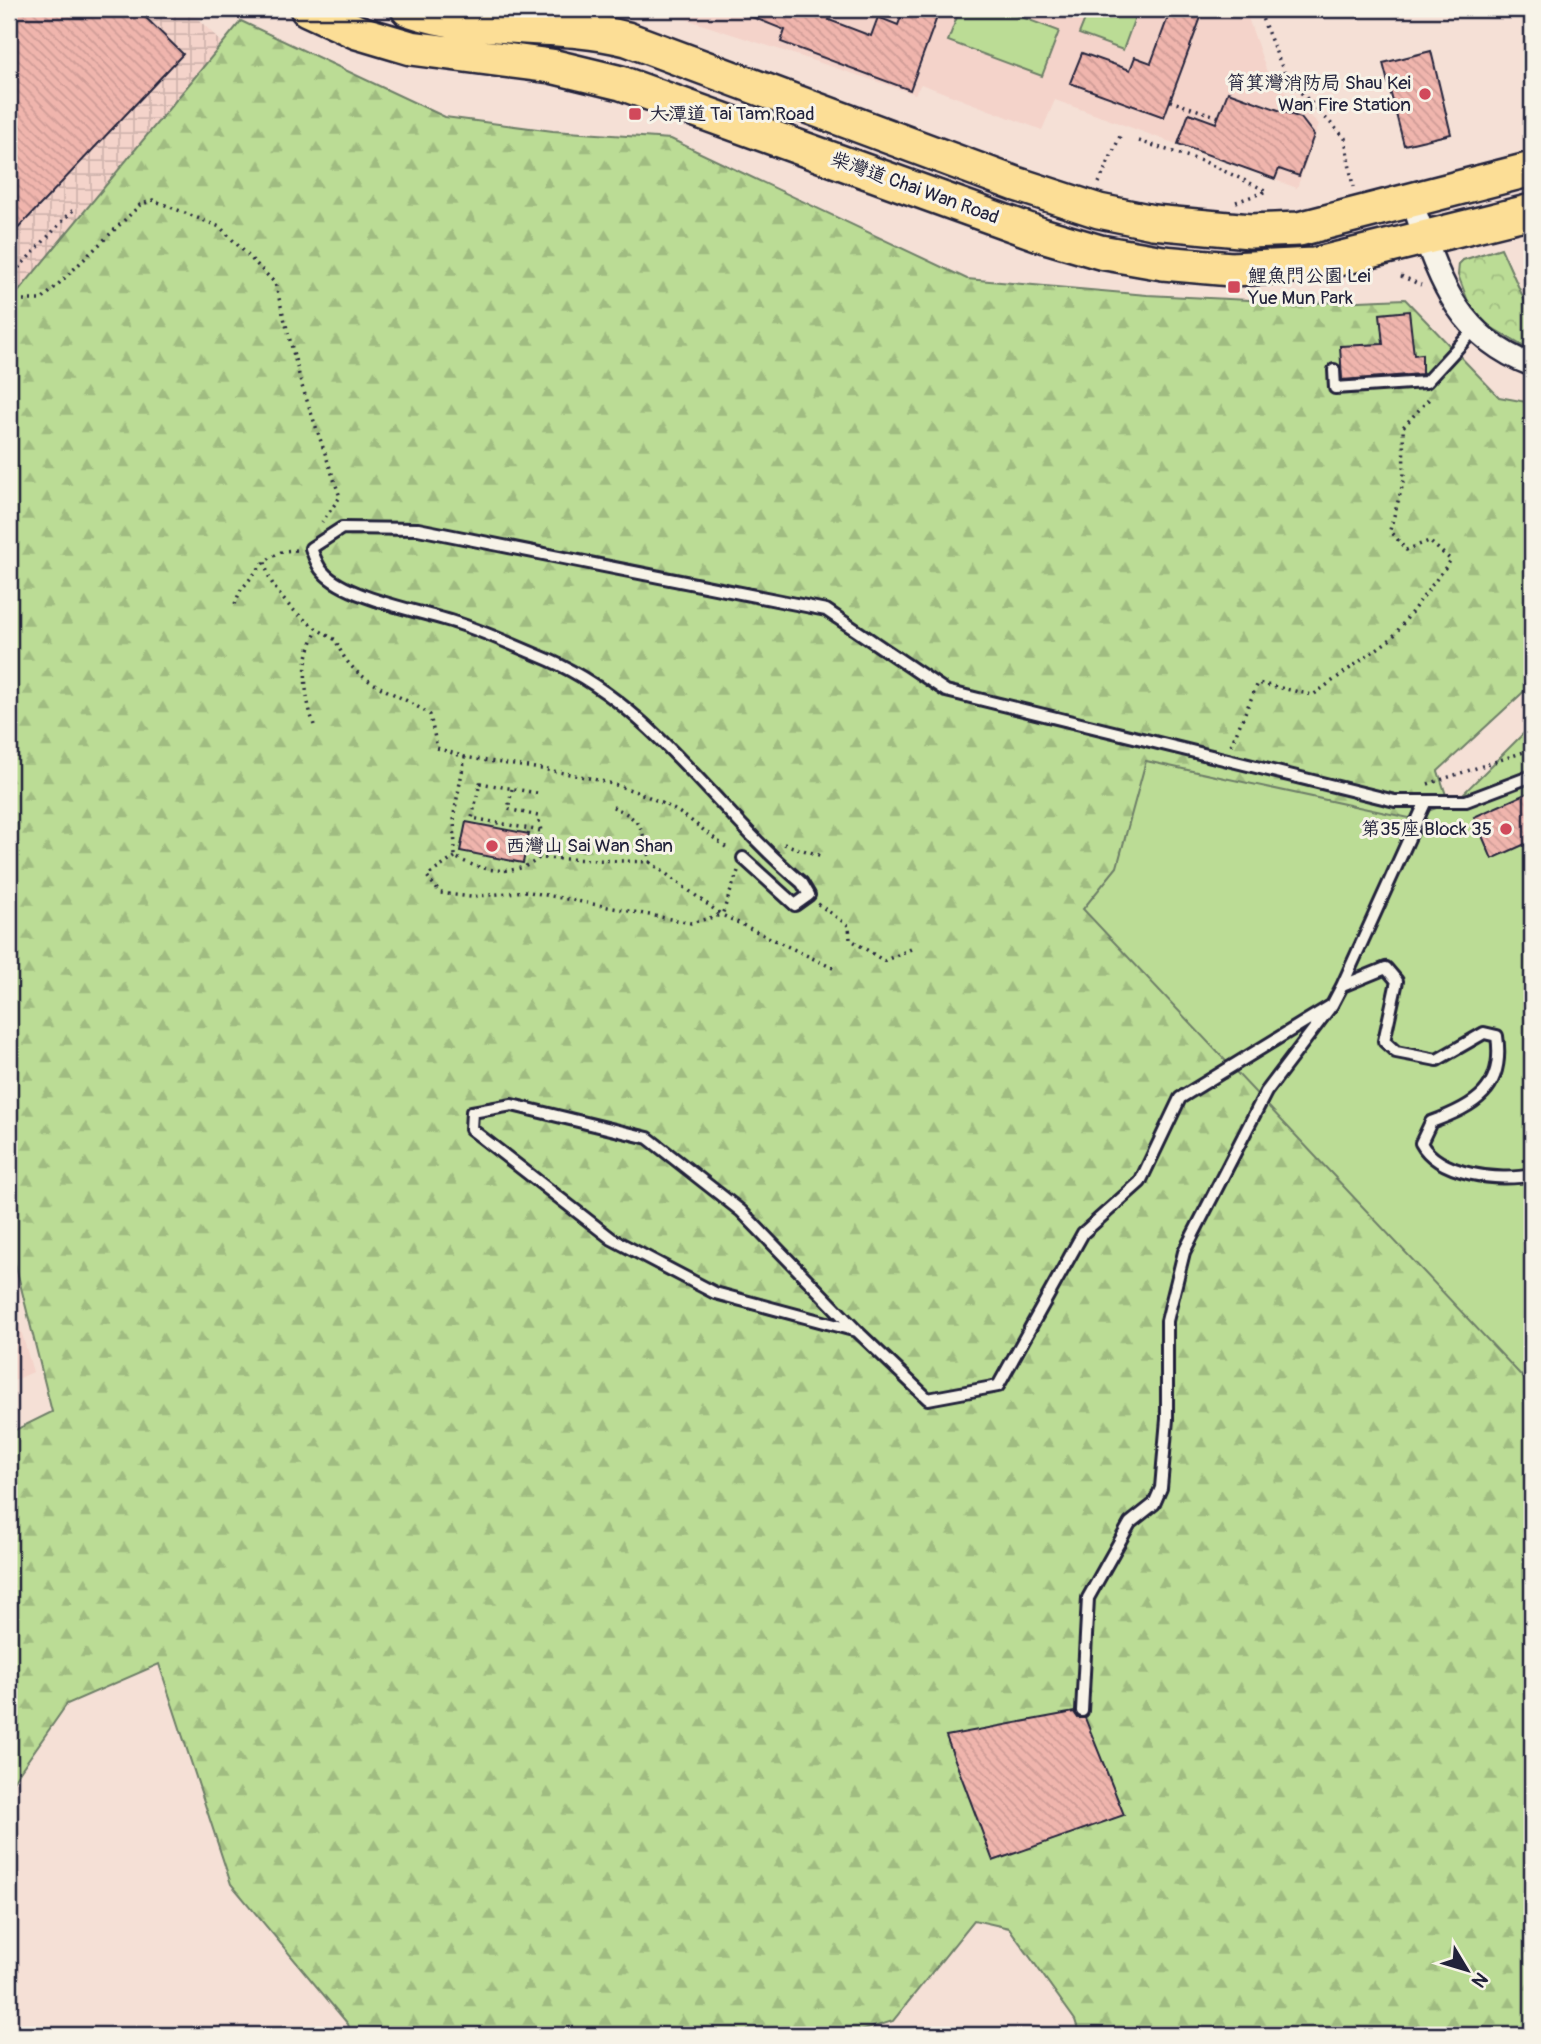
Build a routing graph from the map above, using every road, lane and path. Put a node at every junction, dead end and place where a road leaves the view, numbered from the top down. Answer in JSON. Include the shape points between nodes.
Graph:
{"nodes":[{"id":1,"x":307,"y":9,"type":"edge"},
{"id":2,"x":408,"y":9,"type":"edge"},
{"id":3,"x":1271,"y":9,"type":"edge"},
{"id":4,"x":1170,"y":101,"type":"dead end"},
{"id":5,"x":1219,"y":117,"type":"dead end"},
{"id":6,"x":1121,"y":134,"type":"dead end"},
{"id":7,"x":1139,"y":141,"type":"dead end"},
{"id":8,"x":1532,"y":169,"type":"edge"},
{"id":9,"x":1097,"y":188,"type":"dead end"},
{"id":10,"x":1267,"y":191,"type":"dead end"},
{"id":11,"x":1354,"y":196,"type":"dead end"},
{"id":12,"x":1412,"y":202,"type":"junction"},
{"id":13,"x":75,"y":208,"type":"dead end"},
{"id":14,"x":1532,"y":211,"type":"edge"},
{"id":15,"x":1425,"y":239,"type":"junction"},
{"id":16,"x":9,"y":278,"type":"edge"},
{"id":17,"x":9,"y":300,"type":"edge"},
{"id":18,"x":1474,"y":330,"type":"junction"},
{"id":19,"x":1532,"y":365,"type":"edge"},
{"id":20,"x":1334,"y":370,"type":"dead end"},
{"id":21,"x":1437,"y":390,"type":"dead end"},
{"id":22,"x":315,"y":546,"type":"junction"},
{"id":23,"x":265,"y":561,"type":"junction"},
{"id":24,"x":235,"y":604,"type":"dead end"},
{"id":25,"x":317,"y":631,"type":"junction"},
{"id":26,"x":314,"y":724,"type":"dead end"},
{"id":27,"x":1532,"y":743,"type":"edge"},
{"id":28,"x":465,"y":757,"type":"junction"},
{"id":29,"x":1225,"y":760,"type":"junction"},
{"id":30,"x":1532,"y":776,"type":"edge"},
{"id":31,"x":1422,"y":786,"type":"dead end"},
{"id":32,"x":512,"y":789,"type":"junction"},
{"id":33,"x":537,"y":793,"type":"dead end"},
{"id":34,"x":1426,"y":800,"type":"junction"},
{"id":35,"x":611,"y":806,"type":"dead end"},
{"id":36,"x":541,"y":831,"type":"junction"},
{"id":37,"x":455,"y":857,"type":"junction"},
{"id":38,"x":540,"y":858,"type":"junction"},
{"id":39,"x":743,"y":859,"type":"junction"},
{"id":40,"x":650,"y":862,"type":"junction"},
{"id":41,"x":809,"y":895,"type":"junction"},
{"id":42,"x":722,"y":915,"type":"junction"},
{"id":43,"x":911,"y":949,"type":"dead end"},
{"id":44,"x":835,"y":969,"type":"dead end"},
{"id":45,"x":1342,"y":986,"type":"junction"},
{"id":46,"x":1332,"y":1004,"type":"junction"},
{"id":47,"x":1532,"y":1175,"type":"edge"},
{"id":48,"x":857,"y":1331,"type":"junction"},
{"id":49,"x":1082,"y":1711,"type":"dead end"}],
"edges":[{"from":1,"to":15,"type":"main road","name":"柴灣道 Chai Wan Road","via":[[357,32],[411,48],[551,66],[621,83],[1042,234],[1132,258],[1231,269],[1292,268]]},
{"from":2,"to":12,"type":"main road","name":"柴灣道 Chai Wan Road","via":[[453,19],[590,30],[627,39],[1016,184],[1126,218],[1275,231],[1325,224]]},
{"from":3,"to":11,"type":"path","via":[[1262,18],[1286,78],[1345,138]]},
{"from":4,"to":5,"type":"path"},
{"from":6,"to":9,"type":"path"},
{"from":7,"to":10,"type":"path","via":[[1205,162]]},
{"from":8,"to":12,"type":"main road","name":"柴灣道 Chai Wan Road"},
{"from":12,"to":15,"type":"street"},
{"from":13,"to":16,"type":"path"},
{"from":14,"to":15,"type":"main road","name":"柴灣道 Chai Wan Road"},
{"from":15,"to":18,"type":"street","via":[[1452,303]]},
{"from":17,"to":22,"type":"path","via":[[42,300],[140,205],[153,200],[220,227],[275,284],[302,386],[340,497],[323,517]]},
{"from":18,"to":19,"type":"street","via":[[1511,357]]},
{"from":18,"to":20,"type":"lane","via":[[1426,382],[1335,388]]},
{"from":21,"to":29,"type":"path","via":[[1402,427],[1404,480],[1390,530],[1406,550],[1429,541],[1451,560],[1392,638],[1313,695],[1258,683]]},
{"from":22,"to":23,"type":"path","via":[[284,551]]},
{"from":22,"to":29,"type":"lane","via":[[342,528],[418,529],[826,610],[946,691]]},
{"from":22,"to":41,"type":"lane","via":[[323,573],[359,594],[462,624],[553,662],[609,696],[667,744]]},
{"from":23,"to":24,"type":"path"},
{"from":23,"to":25,"type":"path","via":[[266,574],[286,605]]},
{"from":25,"to":26,"type":"path","via":[[309,645],[306,674],[306,699]]},
{"from":25,"to":28,"type":"path","via":[[336,640],[342,659],[357,675],[430,715],[437,748]]},
{"from":27,"to":31,"type":"path","via":[[1524,752]]},
{"from":28,"to":37,"type":"path","via":[[454,814]]},
{"from":28,"to":39,"type":"path","via":[[592,777],[639,793],[674,809]]},
{"from":29,"to":34,"type":"lane","via":[[1395,801]]},
{"from":30,"to":34,"type":"lane","via":[[1466,801]]},
{"from":32,"to":33,"type":"path"},
{"from":32,"to":36,"type":"path","via":[[508,809],[538,816]]},
{"from":32,"to":36,"type":"path","via":[[480,783],[472,818]]},
{"from":34,"to":45,"type":"lane"},
{"from":35,"to":40,"type":"path","via":[[642,825]]},
{"from":36,"to":38,"type":"path"},
{"from":37,"to":38,"type":"path","via":[[512,872]]},
{"from":37,"to":42,"type":"path","via":[[427,876],[440,892],[471,897],[525,891],[691,923]]},
{"from":38,"to":40,"type":"path"},
{"from":39,"to":41,"type":"lane","via":[[795,905]]},
{"from":39,"to":42,"type":"path"},
{"from":40,"to":42,"type":"path"},
{"from":41,"to":43,"type":"path","via":[[849,926],[850,939],[884,961]]},
{"from":42,"to":44,"type":"path"},
{"from":45,"to":46,"type":"lane"},
{"from":45,"to":47,"type":"lane","via":[[1386,968],[1398,981],[1384,1041],[1396,1052],[1437,1060],[1484,1033],[1497,1036],[1500,1054],[1483,1096],[1467,1109],[1431,1122],[1421,1143],[1426,1153],[1452,1168]]},
{"from":46,"to":48,"type":"lane","via":[[1180,1098],[1140,1182],[1083,1233],[998,1385],[928,1399]]},
{"from":46,"to":49,"type":"lane","via":[[1266,1092],[1184,1251],[1167,1321],[1167,1419],[1161,1488],[1154,1504],[1130,1523],[1088,1598]]},
{"from":48,"to":48,"type":"lane","via":[[715,1293],[612,1239],[471,1129],[472,1112],[512,1105],[648,1138],[741,1211]]}]}
